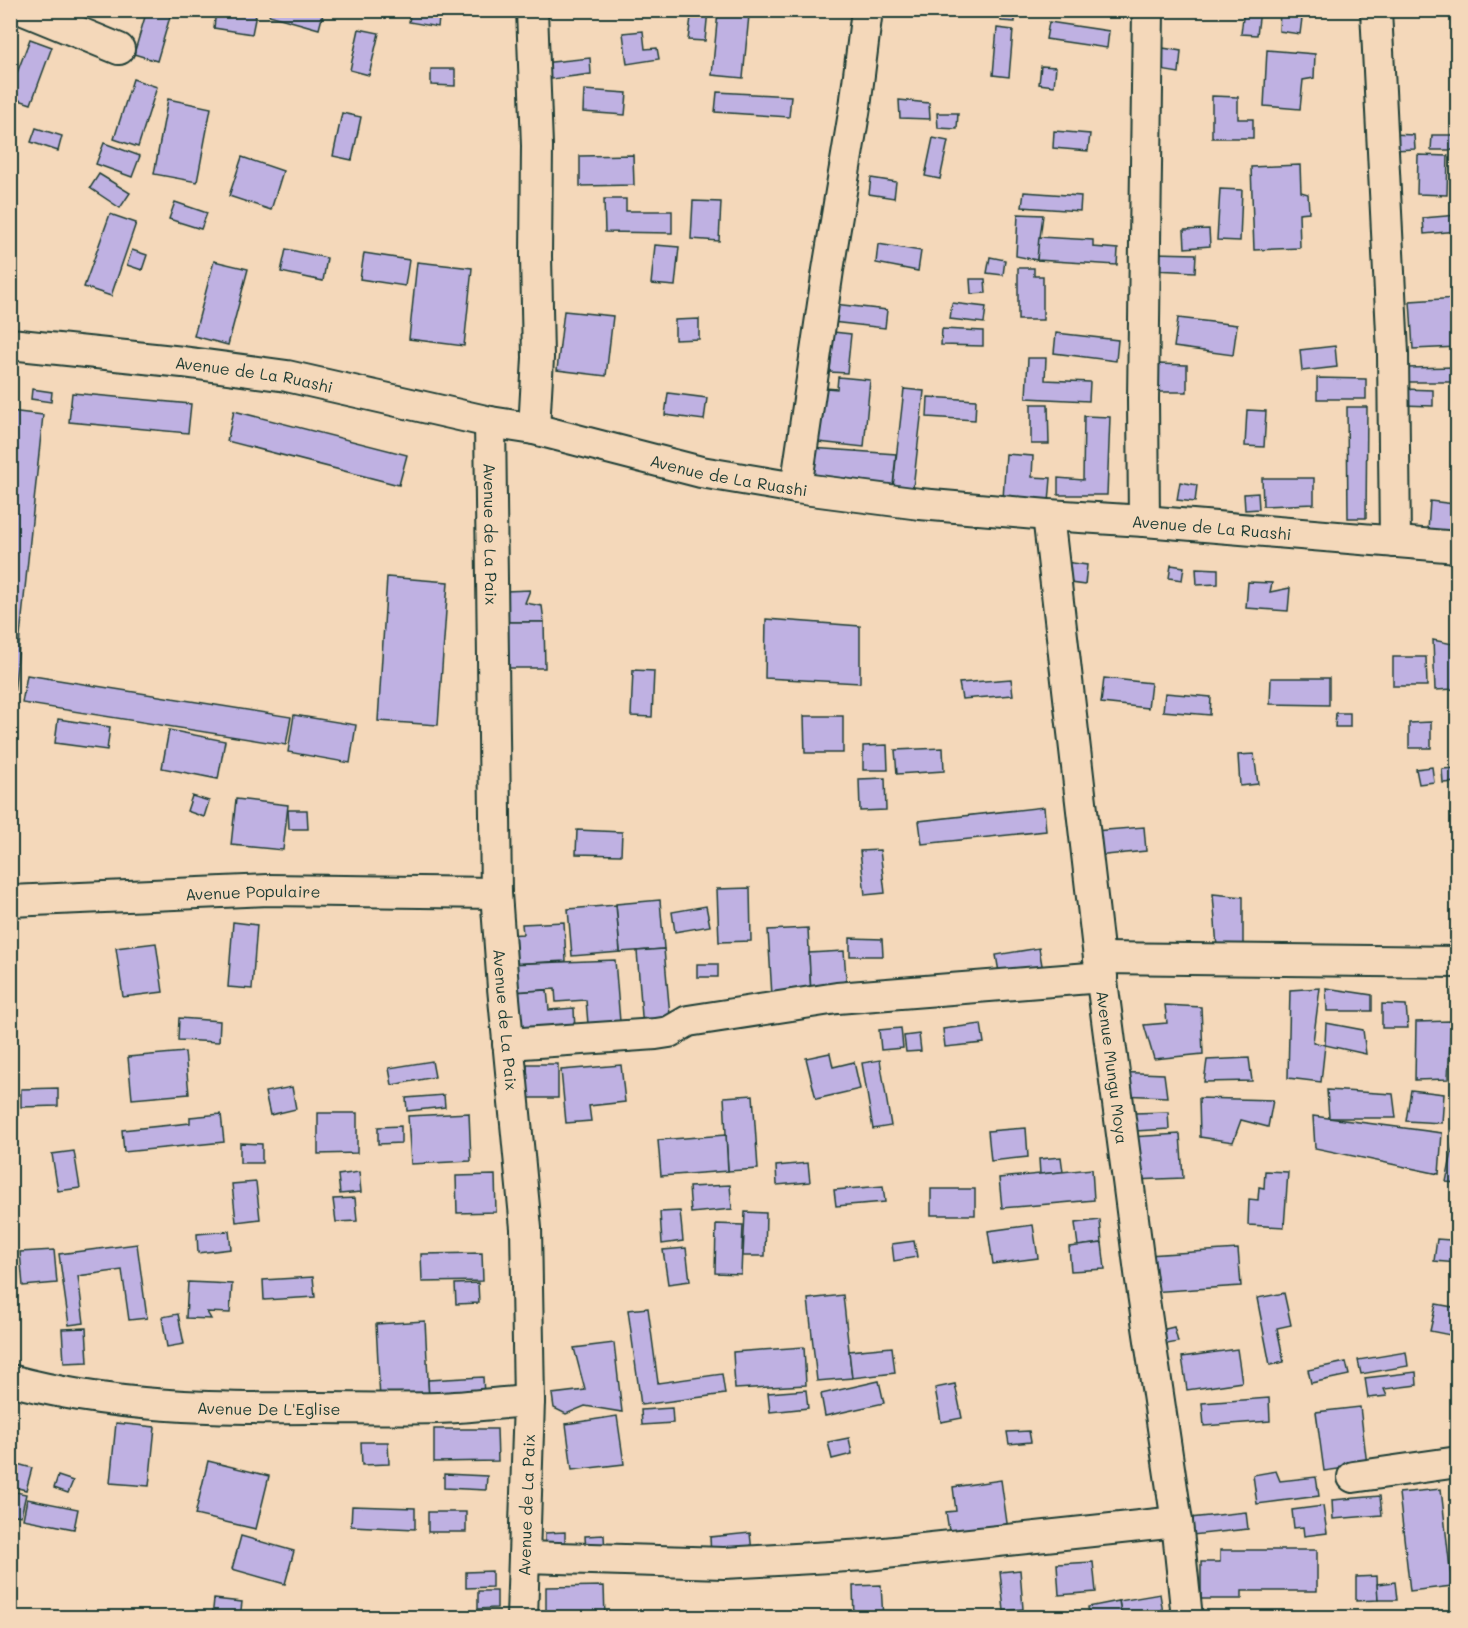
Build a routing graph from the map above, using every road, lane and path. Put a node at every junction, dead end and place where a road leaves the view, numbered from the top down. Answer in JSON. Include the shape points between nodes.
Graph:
{"nodes":[{"id":1,"x":24,"y":10,"type":"edge"},
{"id":2,"x":532,"y":10,"type":"edge"},
{"id":3,"x":867,"y":10,"type":"edge"},
{"id":4,"x":1148,"y":10,"type":"edge"},
{"id":5,"x":1376,"y":10,"type":"edge"},
{"id":6,"x":120,"y":49,"type":"dead end"},
{"id":7,"x":10,"y":344,"type":"edge"},
{"id":8,"x":490,"y":422,"type":"junction"},
{"id":9,"x":534,"y":429,"type":"junction"},
{"id":10,"x":796,"y":488,"type":"junction"},
{"id":11,"x":1048,"y":516,"type":"junction"},
{"id":12,"x":1144,"y":521,"type":"junction"},
{"id":13,"x":1395,"y":542,"type":"junction"},
{"id":14,"x":1458,"y":548,"type":"edge"},
{"id":15,"x":496,"y":893,"type":"junction"},
{"id":16,"x":10,"y":901,"type":"edge"},
{"id":17,"x":1458,"y":962,"type":"edge"},
{"id":18,"x":1100,"y":967,"type":"junction"},
{"id":19,"x":508,"y":1044,"type":"junction"},
{"id":20,"x":10,"y":1380,"type":"edge"},
{"id":21,"x":529,"y":1401,"type":"junction"},
{"id":22,"x":1458,"y":1462,"type":"edge"},
{"id":23,"x":1353,"y":1477,"type":"dead end"},
{"id":24,"x":1177,"y":1522,"type":"junction"},
{"id":25,"x":525,"y":1557,"type":"junction"},
{"id":26,"x":522,"y":1617,"type":"edge"},
{"id":27,"x":1187,"y":1617,"type":"edge"}],
"edges":[{"from":1,"to":6,"type":"street"},
{"from":2,"to":9,"type":"street","via":[[537,146],[538,358]]},
{"from":3,"to":10,"type":"street"},
{"from":4,"to":12,"type":"street"},
{"from":5,"to":13,"type":"street","via":[[1393,354]]},
{"from":7,"to":8,"type":"street","name":"Avenue de La Ruashi","via":[[287,376]]},
{"from":8,"to":9,"type":"street","name":"Avenue de La Ruashi"},
{"from":8,"to":15,"type":"street","name":"Avenue de La Paix"},
{"from":9,"to":10,"type":"street","name":"Avenue de La Ruashi","via":[[701,472]]},
{"from":10,"to":11,"type":"street","name":"Avenue de La Ruashi"},
{"from":11,"to":12,"type":"street","name":"Avenue de La Ruashi"},
{"from":11,"to":18,"type":"street","name":"Avenue Mungu Moya"},
{"from":12,"to":13,"type":"street","name":"Avenue de La Ruashi"},
{"from":13,"to":14,"type":"street","name":"Avenue de La Ruashi"},
{"from":15,"to":16,"type":"street","name":"Avenue Populaire","via":[[268,890]]},
{"from":15,"to":19,"type":"street","name":"Avenue de La Paix"},
{"from":17,"to":18,"type":"street"},
{"from":18,"to":19,"type":"street","via":[[837,998],[688,1021],[669,1032],[656,1034]]},
{"from":18,"to":24,"type":"street","name":"Avenue Mungu Moya"},
{"from":19,"to":21,"type":"street","name":"Avenue de La Paix","via":[[526,1228]]},
{"from":20,"to":21,"type":"street","name":"Avenue De L'Eglise","via":[[98,1398],[188,1406],[438,1408]]},
{"from":21,"to":25,"type":"street","name":"Avenue de La Paix"},
{"from":22,"to":23,"type":"street"},
{"from":24,"to":25,"type":"street","via":[[866,1555],[724,1563]]},
{"from":24,"to":27,"type":"street","name":"Avenue Mungu Moya"},
{"from":25,"to":26,"type":"street","name":"Avenue de La Paix"}]}
